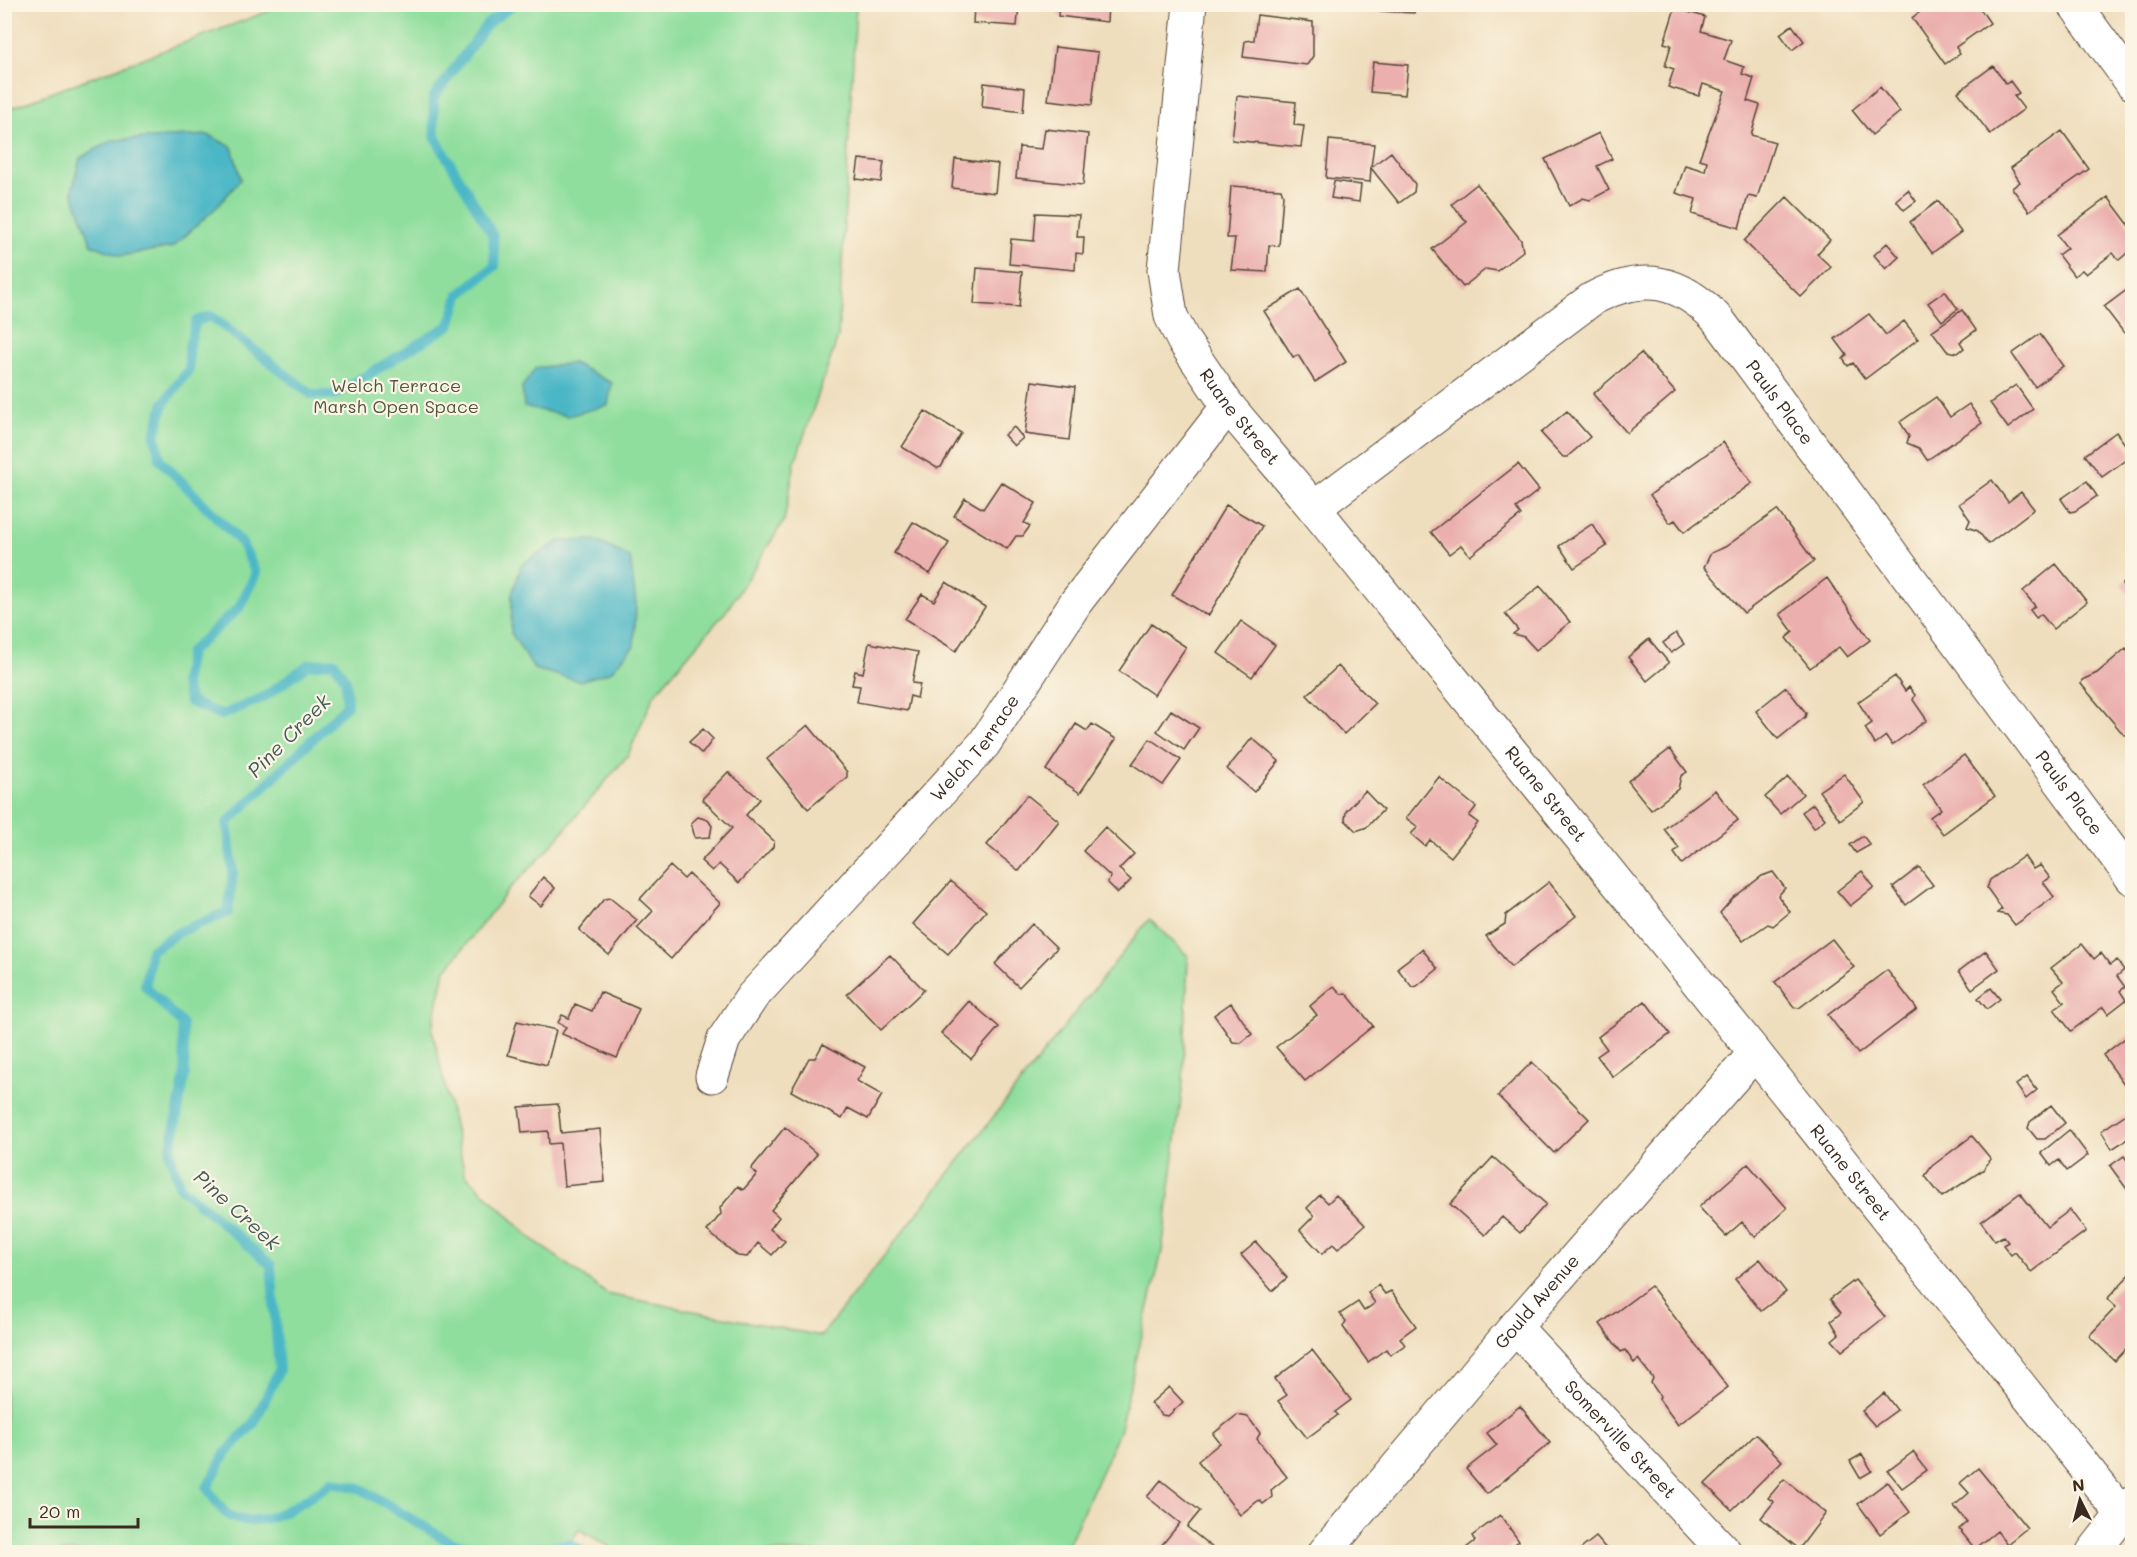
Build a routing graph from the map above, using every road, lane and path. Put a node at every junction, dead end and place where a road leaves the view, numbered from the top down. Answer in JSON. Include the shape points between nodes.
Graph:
{"nodes":[{"id":1,"x":1190,"y":4,"type":"edge"},
{"id":2,"x":2074,"y":4,"type":"edge"},
{"id":3,"x":2133,"y":83,"type":"edge"},
{"id":4,"x":1228,"y":406,"type":"junction"},
{"id":5,"x":1314,"y":508,"type":"junction"},
{"id":6,"x":2133,"y":878,"type":"edge"},
{"id":7,"x":1755,"y":1053,"type":"junction"},
{"id":8,"x":712,"y":1076,"type":"dead end"},
{"id":9,"x":1515,"y":1327,"type":"junction"},
{"id":10,"x":2128,"y":1509,"type":"edge"},
{"id":11,"x":1326,"y":1552,"type":"edge"},
{"id":12,"x":1725,"y":1552,"type":"edge"},
{"id":13,"x":2093,"y":1552,"type":"edge"}],
"edges":[{"from":1,"to":4,"type":"street","name":"Ruane Street","via":[[1164,270],[1166,295],[1183,340]]},
{"from":2,"to":3,"type":"street"},
{"from":4,"to":5,"type":"street","name":"Ruane Street"},
{"from":4,"to":8,"type":"street","name":"Welch Terrace","via":[[1076,602],[984,744],[752,997],[724,1039]]},
{"from":5,"to":6,"type":"street","name":"Pauls Place","via":[[1592,299],[1625,285],[1676,286],[1719,321]]},
{"from":5,"to":7,"type":"street","name":"Ruane Street"},
{"from":7,"to":9,"type":"street","name":"Gould Avenue"},
{"from":7,"to":10,"type":"street","name":"Ruane Street"},
{"from":9,"to":11,"type":"street","name":"Gould Avenue"},
{"from":9,"to":12,"type":"street","name":"Somerville Street"},
{"from":10,"to":13,"type":"street"}]}
